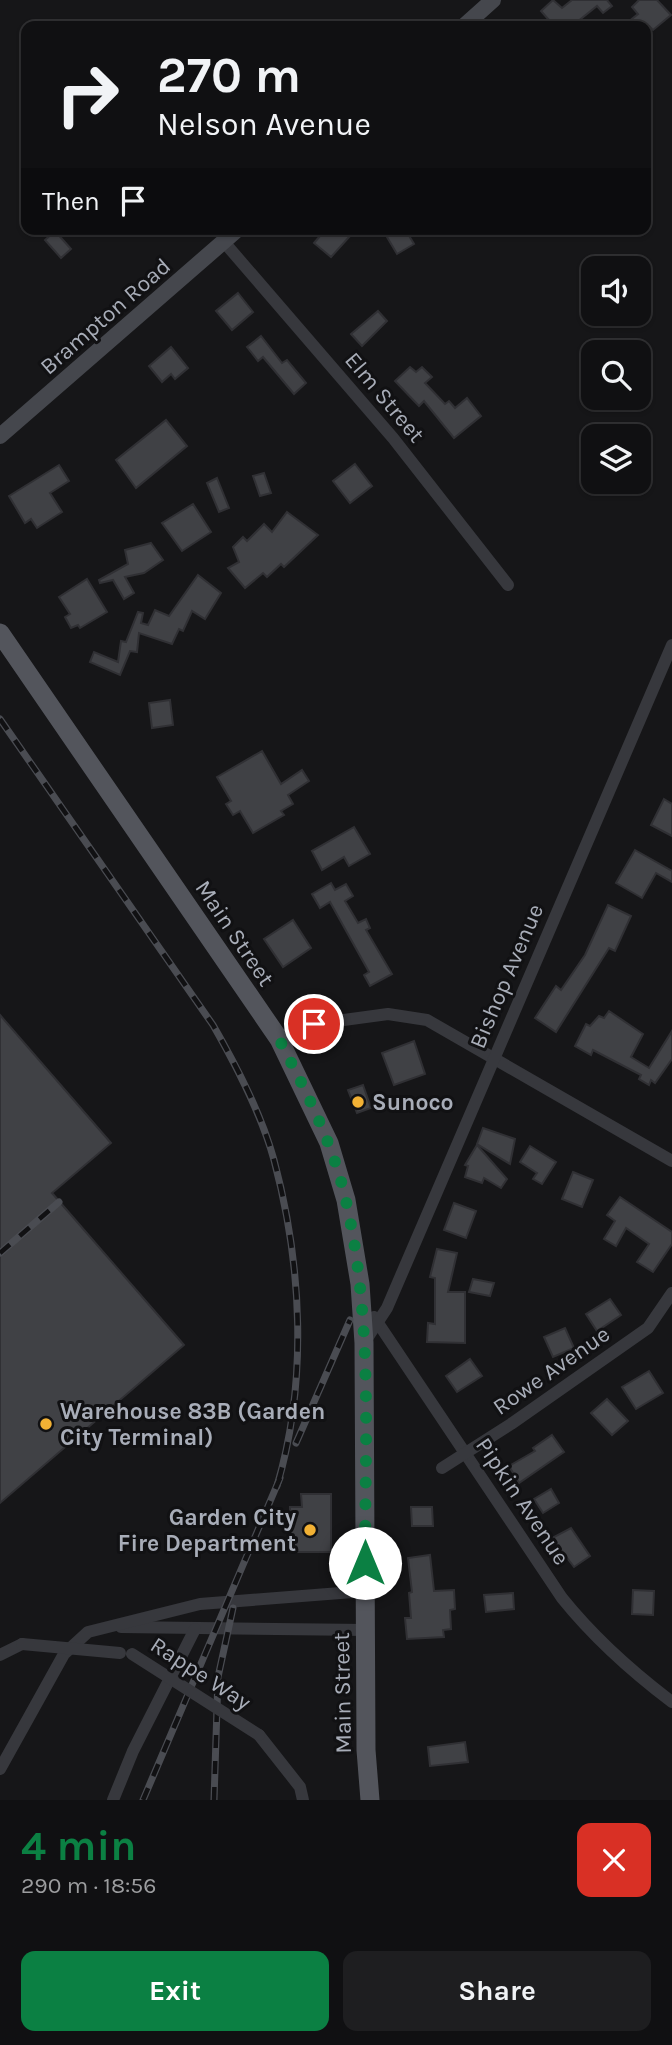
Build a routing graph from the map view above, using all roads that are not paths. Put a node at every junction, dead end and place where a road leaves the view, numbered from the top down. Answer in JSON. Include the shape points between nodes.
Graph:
{"nodes":[{"id":1,"x":494,"y":0,"type":"edge"},
{"id":2,"x":470,"y":21,"type":"edge"},
{"id":3,"x":232,"y":235,"type":"edge"},
{"id":4,"x":224,"y":242,"type":"junction"},
{"id":5,"x":0,"y":436,"type":"edge"},
{"id":6,"x":508,"y":584,"type":"dead end"},
{"id":7,"x":0,"y":633,"type":"edge"},
{"id":8,"x":672,"y":645,"type":"edge"},
{"id":9,"x":279,"y":1039,"type":"junction"},
{"id":10,"x":494,"y":1058,"type":"junction"},
{"id":11,"x":672,"y":1161,"type":"edge"},
{"id":12,"x":361,"y":1292,"type":"junction"},
{"id":13,"x":672,"y":1293,"type":"edge"},
{"id":14,"x":377,"y":1322,"type":"junction"},
{"id":15,"x":364,"y":1343,"type":"junction"},
{"id":16,"x":467,"y":1454,"type":"junction"},
{"id":17,"x":442,"y":1468,"type":"dead end"},
{"id":18,"x":366,"y":1591,"type":"junction"},
{"id":19,"x":103,"y":1627,"type":"junction"},
{"id":20,"x":195,"y":1629,"type":"junction"},
{"id":21,"x":366,"y":1630,"type":"junction"},
{"id":22,"x":0,"y":1655,"type":"edge"},
{"id":23,"x":672,"y":1702,"type":"edge"},
{"id":24,"x":0,"y":1769,"type":"edge"},
{"id":25,"x":113,"y":1800,"type":"edge"},
{"id":26,"x":303,"y":1800,"type":"edge"},
{"id":27,"x":370,"y":1800,"type":"edge"}],
"edges":[{"from":1,"to":2,"type":"main road"},
{"from":3,"to":4,"type":"main road","name":"Brampton Road"},
{"from":4,"to":5,"type":"main road","name":"Brampton Road"},
{"from":4,"to":6,"type":"street","name":"Elm Street","via":[[393,438]]},
{"from":7,"to":9,"type":"main road","name":"Main Street"},
{"from":8,"to":10,"type":"street","name":"Bishop Avenue"},
{"from":9,"to":10,"type":"street","via":[[314,1024],[388,1014],[427,1020]]},
{"from":9,"to":12,"type":"main road","name":"Main Street","via":[[311,1101],[338,1171]]},
{"from":10,"to":11,"type":"street"},
{"from":10,"to":14,"type":"street","name":"Bishop Avenue"},
{"from":12,"to":14,"type":"street","name":"Main Street"},
{"from":12,"to":15,"type":"main road","name":"Main Street"},
{"from":13,"to":16,"type":"street","name":"Rowe Avenue","via":[[648,1328]]},
{"from":14,"to":15,"type":"street"},
{"from":14,"to":16,"type":"street","name":"Pipkin Avenue"},
{"from":15,"to":18,"type":"main road","name":"Main Street"},
{"from":16,"to":17,"type":"street","name":"Rowe Avenue"},
{"from":16,"to":23,"type":"street","name":"Pipkin Avenue","via":[[533,1557],[588,1630]]},
{"from":18,"to":19,"type":"street","via":[[200,1604]]},
{"from":18,"to":21,"type":"main road","name":"Main Street"},
{"from":19,"to":20,"type":"street"},
{"from":19,"to":24,"type":"street","via":[[88,1632],[64,1654]]},
{"from":20,"to":21,"type":"street"},
{"from":20,"to":25,"type":"street"},
{"from":21,"to":27,"type":"main road","name":"Main Street"},
{"from":22,"to":26,"type":"street","name":"Rappe Way","bridge":true,"via":[[22,1644],[126,1653],[259,1735],[300,1787]]}]}
